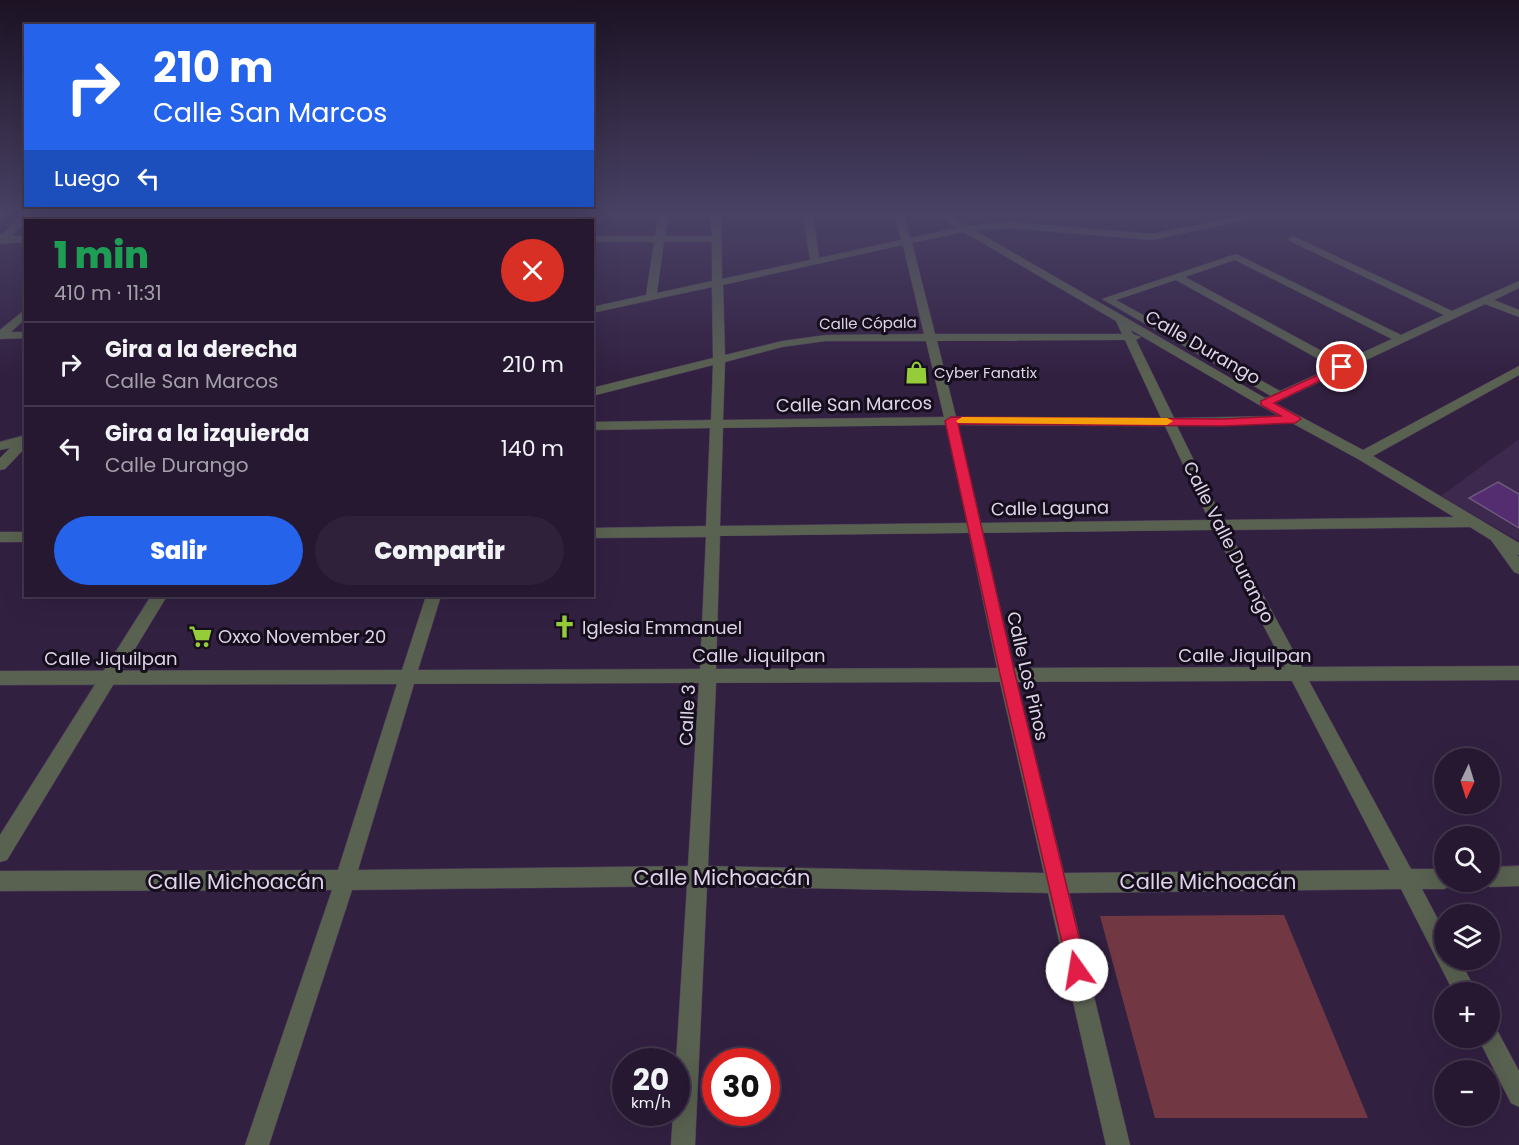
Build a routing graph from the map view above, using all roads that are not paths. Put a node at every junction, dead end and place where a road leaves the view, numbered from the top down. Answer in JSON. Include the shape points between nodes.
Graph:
{"nodes":[{"id":1,"x":655,"y":268,"type":"edge"},
{"id":2,"x":717,"y":268,"type":"edge"},
{"id":3,"x":786,"y":268,"type":"edge"},
{"id":4,"x":913,"y":268,"type":"edge"},
{"id":5,"x":1031,"y":268,"type":"edge"},
{"id":6,"x":1200,"y":268,"type":"edge"},
{"id":7,"x":1259,"y":268,"type":"edge"},
{"id":8,"x":1355,"y":268,"type":"edge"},
{"id":9,"x":1176,"y":276,"type":"junction"},
{"id":10,"x":717,"y":284,"type":"junction"},
{"id":11,"x":1519,"y":284,"type":"edge"},
{"id":12,"x":651,"y":298,"type":"junction"},
{"id":13,"x":1485,"y":300,"type":"junction"},
{"id":14,"x":594,"y":310,"type":"edge"},
{"id":15,"x":24,"y":314,"type":"edge"},
{"id":16,"x":1519,"y":314,"type":"edge"},
{"id":17,"x":1452,"y":315,"type":"junction"},
{"id":18,"x":1121,"y":321,"type":"junction"},
{"id":19,"x":24,"y":335,"type":"edge"},
{"id":20,"x":0,"y":336,"type":"edge"},
{"id":21,"x":931,"y":336,"type":"junction"},
{"id":22,"x":1127,"y":337,"type":"junction"},
{"id":23,"x":1150,"y":337,"type":"junction"},
{"id":24,"x":1400,"y":339,"type":"junction"},
{"id":25,"x":719,"y":360,"type":"junction"},
{"id":26,"x":1342,"y":367,"type":"junction"},
{"id":27,"x":1519,"y":370,"type":"edge"},
{"id":28,"x":594,"y":391,"type":"edge"},
{"id":29,"x":1280,"y":396,"type":"junction"},
{"id":30,"x":1265,"y":403,"type":"junction"},
{"id":31,"x":1295,"y":419,"type":"junction"},
{"id":32,"x":951,"y":421,"type":"junction"},
{"id":33,"x":1168,"y":421,"type":"junction"},
{"id":34,"x":717,"y":424,"type":"junction"},
{"id":35,"x":594,"y":426,"type":"edge"},
{"id":36,"x":24,"y":440,"type":"edge"},
{"id":37,"x":24,"y":441,"type":"edge"},
{"id":38,"x":0,"y":446,"type":"edge"},
{"id":39,"x":1364,"y":456,"type":"junction"},
{"id":40,"x":0,"y":466,"type":"edge"},
{"id":41,"x":1472,"y":522,"type":"junction"},
{"id":42,"x":1218,"y":525,"type":"junction"},
{"id":43,"x":976,"y":529,"type":"junction"},
{"id":44,"x":713,"y":532,"type":"junction"},
{"id":45,"x":594,"y":533,"type":"edge"},
{"id":46,"x":1492,"y":534,"type":"junction"},
{"id":47,"x":0,"y":537,"type":"edge"},
{"id":48,"x":24,"y":537,"type":"edge"},
{"id":49,"x":1519,"y":550,"type":"edge"},
{"id":50,"x":1519,"y":568,"type":"edge"},
{"id":51,"x":158,"y":597,"type":"edge"},
{"id":52,"x":434,"y":597,"type":"edge"},
{"id":53,"x":1519,"y":673,"type":"edge"},
{"id":54,"x":1007,"y":674,"type":"junction"},
{"id":55,"x":407,"y":675,"type":"junction"},
{"id":56,"x":708,"y":675,"type":"junction"},
{"id":57,"x":1297,"y":675,"type":"junction"},
{"id":58,"x":0,"y":678,"type":"edge"},
{"id":59,"x":108,"y":678,"type":"junction"},
{"id":60,"x":0,"y":853,"type":"edge"},
{"id":61,"x":699,"y":876,"type":"junction"},
{"id":62,"x":1519,"y":876,"type":"edge"},
{"id":63,"x":1500,"y":877,"type":"edge"},
{"id":64,"x":1434,"y":879,"type":"edge"},
{"id":65,"x":345,"y":880,"type":"junction"},
{"id":66,"x":1408,"y":880,"type":"junction"},
{"id":67,"x":0,"y":881,"type":"edge"},
{"id":68,"x":1057,"y":883,"type":"junction"},
{"id":69,"x":1434,"y":931,"type":"edge"},
{"id":70,"x":1495,"y":1048,"type":"edge"},
{"id":71,"x":1519,"y":1095,"type":"edge"},
{"id":72,"x":257,"y":1145,"type":"edge"},
{"id":73,"x":683,"y":1145,"type":"edge"},
{"id":74,"x":1118,"y":1145,"type":"edge"}],
"edges":[{"from":1,"to":12,"type":"street"},
{"from":2,"to":10,"type":"street","name":"Calle 3"},
{"from":3,"to":10,"type":"street"},
{"from":4,"to":21,"type":"street","name":"Calle Los Pinos"},
{"from":5,"to":18,"type":"street","name":"Calle Durango"},
{"from":6,"to":9,"type":"street"},
{"from":7,"to":24,"type":"street"},
{"from":8,"to":17,"type":"street"},
{"from":9,"to":26,"type":"street"},
{"from":9,"to":29,"type":"street","via":[[1107,299]]},
{"from":10,"to":12,"type":"street"},
{"from":10,"to":25,"type":"street","name":"Calle 3"},
{"from":11,"to":13,"type":"street"},
{"from":12,"to":14,"type":"street"},
{"from":13,"to":16,"type":"street"},
{"from":13,"to":17,"type":"street"},
{"from":15,"to":20,"type":"street"},
{"from":17,"to":24,"type":"street"},
{"from":18,"to":22,"type":"street","name":"Calle Valle Durango"},
{"from":18,"to":23,"type":"street","name":"Calle Durango"},
{"from":19,"to":20,"type":"street"},
{"from":21,"to":22,"type":"street","name":"Calle Cópala"},
{"from":21,"to":25,"type":"street","name":"Calle Cópala","via":[[809,339]]},
{"from":21,"to":32,"type":"street","name":"Calle Los Pinos"},
{"from":22,"to":23,"type":"street","name":"Calle Cópala"},
{"from":22,"to":33,"type":"street","name":"Calle Valle Durango"},
{"from":23,"to":30,"type":"street","name":"Calle Durango"},
{"from":24,"to":26,"type":"street"},
{"from":25,"to":28,"type":"street","name":"Calle Cópala"},
{"from":25,"to":34,"type":"street","name":"Calle 3"},
{"from":26,"to":29,"type":"street"},
{"from":27,"to":39,"type":"street"},
{"from":29,"to":30,"type":"street"},
{"from":30,"to":31,"type":"street","name":"Calle Durango"},
{"from":31,"to":33,"type":"street","name":"Calle San Marcos"},
{"from":31,"to":39,"type":"street","name":"Calle Durango"},
{"from":32,"to":33,"type":"street","name":"Calle San Marcos"},
{"from":32,"to":34,"type":"street","name":"Calle San Marcos"},
{"from":32,"to":43,"type":"street","name":"Calle Los Pinos"},
{"from":33,"to":42,"type":"street","name":"Calle Valle Durango"},
{"from":34,"to":35,"type":"street","name":"Calle San Marcos"},
{"from":34,"to":44,"type":"street","name":"Calle 3"},
{"from":36,"to":38,"type":"street"},
{"from":37,"to":40,"type":"street"},
{"from":39,"to":41,"type":"street","name":"Calle Durango"},
{"from":41,"to":42,"type":"street","name":"Calle Laguna"},
{"from":41,"to":46,"type":"street","name":"Calle Durango"},
{"from":42,"to":43,"type":"street","name":"Calle Laguna"},
{"from":42,"to":57,"type":"street","name":"Calle Valle Durango"},
{"from":43,"to":44,"type":"street","name":"Calle Laguna"},
{"from":43,"to":54,"type":"street","name":"Calle Los Pinos"},
{"from":44,"to":45,"type":"street","name":"Calle Laguna"},
{"from":44,"to":56,"type":"street","name":"Calle 3"},
{"from":46,"to":49,"type":"street","name":"Calle Durango"},
{"from":46,"to":50,"type":"street"},
{"from":47,"to":48,"type":"street"},
{"from":51,"to":59,"type":"street"},
{"from":52,"to":55,"type":"street"},
{"from":53,"to":57,"type":"street","name":"Calle Jiquilpan"},
{"from":54,"to":56,"type":"street","name":"Calle Jiquilpan"},
{"from":54,"to":57,"type":"street","name":"Calle Jiquilpan"},
{"from":54,"to":68,"type":"street","name":"Calle Los Pinos"},
{"from":55,"to":56,"type":"street","name":"Calle Jiquilpan"},
{"from":55,"to":59,"type":"street","name":"Calle Jiquilpan"},
{"from":55,"to":65,"type":"street"},
{"from":56,"to":61,"type":"street","name":"Calle 3"},
{"from":57,"to":66,"type":"street","name":"Calle Valle Durango"},
{"from":58,"to":59,"type":"street","name":"Calle Jiquilpan"},
{"from":59,"to":60,"type":"street"},
{"from":61,"to":65,"type":"street","name":"Calle Michoacán"},
{"from":61,"to":68,"type":"street","name":"Calle Michoacán"},
{"from":61,"to":73,"type":"street","name":"Calle 3"},
{"from":62,"to":63,"type":"street"},
{"from":64,"to":66,"type":"street","name":"Calle Michoacán"},
{"from":65,"to":67,"type":"street","name":"Calle Michoacán"},
{"from":65,"to":72,"type":"street"},
{"from":66,"to":68,"type":"street","name":"Calle Michoacán"},
{"from":66,"to":69,"type":"street","name":"Calle Valle Durango"},
{"from":68,"to":74,"type":"street","name":"Calle Los Pinos"},
{"from":70,"to":71,"type":"street"}]}
